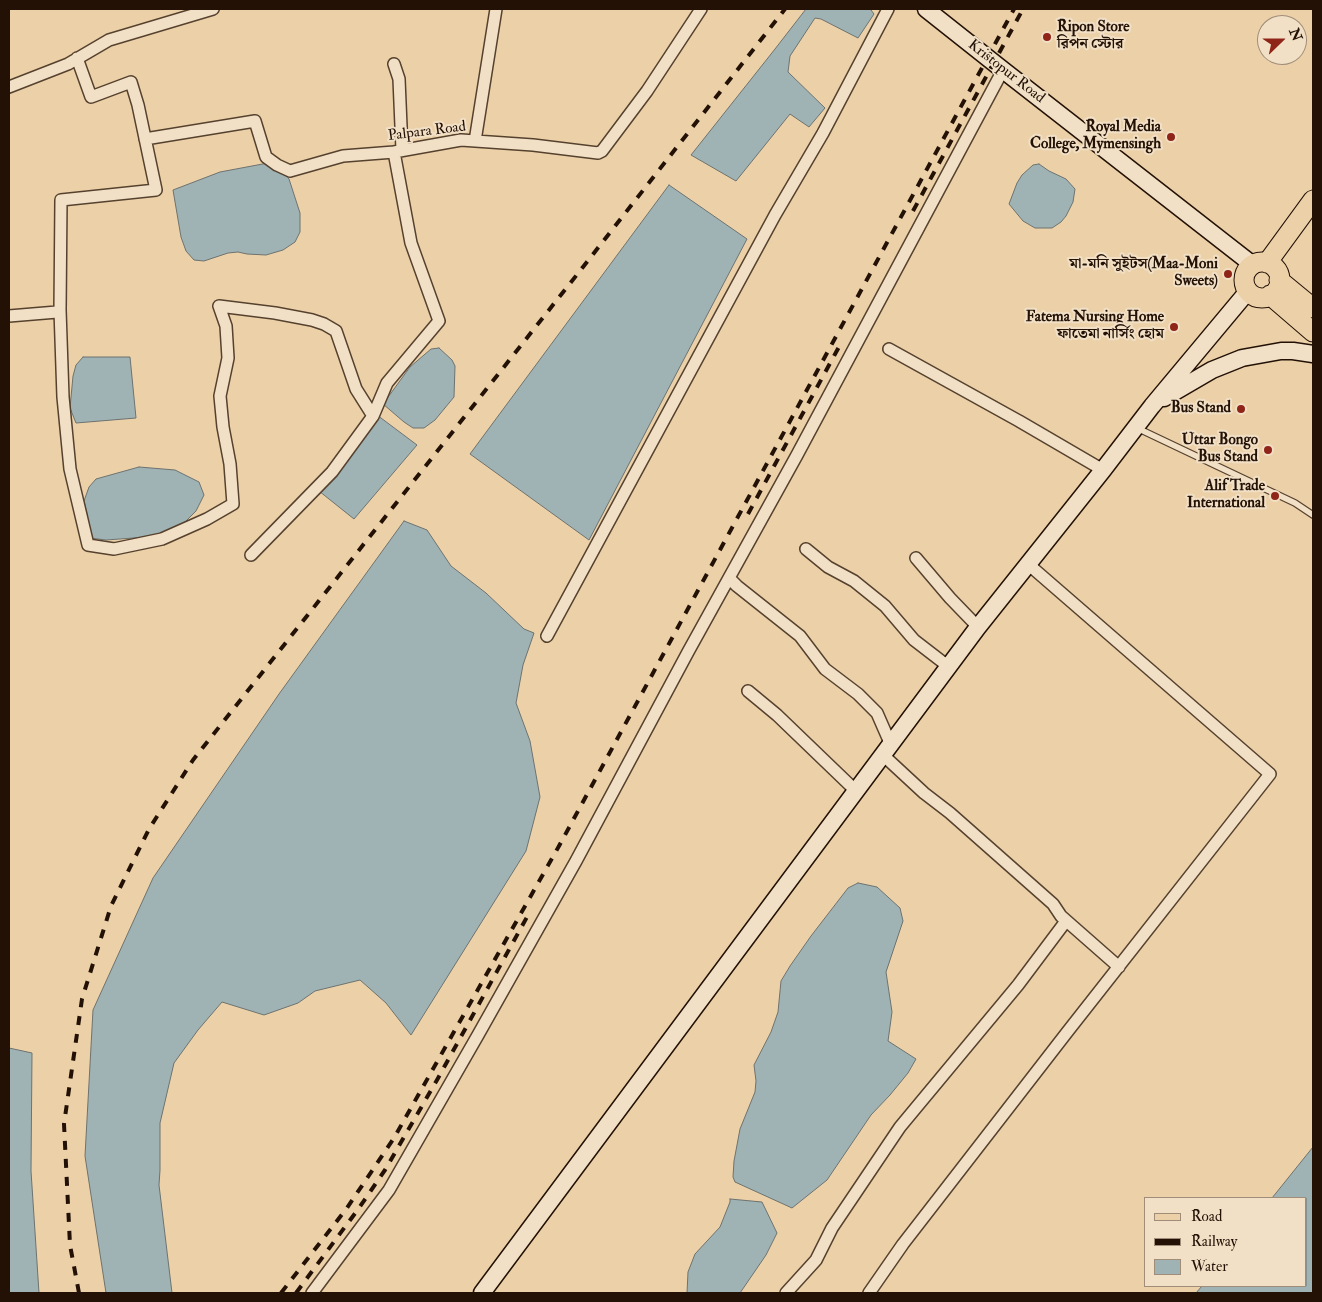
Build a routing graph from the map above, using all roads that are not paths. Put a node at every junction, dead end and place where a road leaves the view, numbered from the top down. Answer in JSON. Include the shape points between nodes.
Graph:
{"nodes":[{"id":1,"x":213,"y":9,"type":"edge"},
{"id":2,"x":496,"y":9,"type":"edge"},
{"id":3,"x":701,"y":9,"type":"edge"},
{"id":4,"x":888,"y":9,"type":"edge"},
{"id":5,"x":926,"y":9,"type":"edge"},
{"id":6,"x":77,"y":58,"type":"junction"},
{"id":7,"x":394,"y":64,"type":"dead end"},
{"id":8,"x":1003,"y":70,"type":"junction"},
{"id":9,"x":9,"y":87,"type":"edge"},
{"id":10,"x":145,"y":138,"type":"junction"},
{"id":11,"x":475,"y":141,"type":"junction"},
{"id":12,"x":398,"y":151,"type":"junction"},
{"id":13,"x":1313,"y":200,"type":"edge"},
{"id":14,"x":1313,"y":221,"type":"edge"},
{"id":15,"x":1269,"y":275,"type":"junction"},
{"id":16,"x":1248,"y":291,"type":"junction"},
{"id":17,"x":1313,"y":308,"type":"edge"},
{"id":18,"x":60,"y":310,"type":"junction"},
{"id":19,"x":9,"y":316,"type":"edge"},
{"id":20,"x":1313,"y":332,"type":"edge"},
{"id":21,"x":889,"y":348,"type":"dead end"},
{"id":22,"x":1313,"y":354,"type":"edge"},
{"id":23,"x":1152,"y":406,"type":"junction"},
{"id":24,"x":373,"y":416,"type":"junction"},
{"id":25,"x":1135,"y":427,"type":"junction"},
{"id":26,"x":1103,"y":470,"type":"junction"},
{"id":27,"x":1313,"y":515,"type":"edge"},
{"id":28,"x":806,"y":548,"type":"dead end"},
{"id":29,"x":251,"y":555,"type":"dead end"},
{"id":30,"x":916,"y":558,"type":"dead end"},
{"id":31,"x":1028,"y":564,"type":"junction"},
{"id":32,"x":729,"y":578,"type":"junction"},
{"id":33,"x":978,"y":627,"type":"junction"},
{"id":34,"x":547,"y":636,"type":"dead end"},
{"id":35,"x":949,"y":667,"type":"junction"},
{"id":36,"x":748,"y":691,"type":"dead end"},
{"id":37,"x":887,"y":750,"type":"junction"},
{"id":38,"x":856,"y":791,"type":"junction"},
{"id":39,"x":1066,"y":921,"type":"junction"},
{"id":40,"x":1118,"y":967,"type":"junction"},
{"id":41,"x":312,"y":1293,"type":"edge"},
{"id":42,"x":482,"y":1293,"type":"edge"},
{"id":43,"x":786,"y":1293,"type":"edge"},
{"id":44,"x":868,"y":1293,"type":"edge"}],
"edges":[{"from":1,"to":6,"type":"street","via":[[109,40]]},
{"from":2,"to":11,"type":"street"},
{"from":3,"to":11,"type":"street","name":"Palpara Road","via":[[647,91],[602,151]]},
{"from":4,"to":34,"type":"street"},
{"from":5,"to":8,"type":"main road","name":"Kristopur Road"},
{"from":6,"to":9,"type":"street"},
{"from":6,"to":10,"type":"street","via":[[90,97],[132,82]]},
{"from":7,"to":12,"type":"street","via":[[399,79]]},
{"from":8,"to":15,"type":"main road","name":"Kristopur Road"},
{"from":8,"to":32,"type":"street"},
{"from":10,"to":12,"type":"street","name":"Palpara Road","via":[[255,121],[266,157],[290,171],[343,156]]},
{"from":10,"to":18,"type":"street","via":[[156,190],[61,200]]},
{"from":11,"to":12,"type":"street","name":"Palpara Road","via":[[461,140]]},
{"from":12,"to":24,"type":"street","via":[[411,243],[438,322],[387,383]]},
{"from":13,"to":15,"type":"main road"},
{"from":14,"to":15,"type":"main road"},
{"from":15,"to":16,"type":"main road","via":[[1264,297]]},
{"from":15,"to":16,"type":"main road","via":[[1248,268],[1244,280]]},
{"from":15,"to":17,"type":"main road","name":"Kristopur Road"},
{"from":15,"to":20,"type":"main road","name":"Kristopur Road"},
{"from":16,"to":23,"type":"main road"},
{"from":18,"to":19,"type":"street"},
{"from":18,"to":24,"type":"street","via":[[70,469],[88,545],[114,549],[162,539],[233,504],[220,396],[228,358],[226,326],[219,306],[312,320],[336,330],[356,389]]},
{"from":21,"to":26,"type":"street"},
{"from":22,"to":23,"type":"main road","via":[[1281,351],[1242,358],[1212,370]]},
{"from":23,"to":25,"type":"main road"},
{"from":24,"to":29,"type":"street","via":[[332,472]]},
{"from":25,"to":26,"type":"main road"},
{"from":25,"to":27,"type":"lane","via":[[1295,503]]},
{"from":26,"to":31,"type":"main road"},
{"from":28,"to":35,"type":"street","via":[[885,606],[914,640]]},
{"from":30,"to":33,"type":"street"},
{"from":31,"to":33,"type":"main road"},
{"from":31,"to":40,"type":"street","via":[[1270,774]]},
{"from":32,"to":37,"type":"street","via":[[800,636],[825,669],[877,713]]},
{"from":32,"to":41,"type":"street","via":[[576,861],[389,1190]]},
{"from":33,"to":35,"type":"main road"},
{"from":35,"to":37,"type":"main road"},
{"from":36,"to":38,"type":"street","via":[[778,715]]},
{"from":37,"to":38,"type":"main road"},
{"from":37,"to":39,"type":"street","via":[[924,793],[1053,904]]},
{"from":38,"to":42,"type":"main road"},
{"from":39,"to":40,"type":"street"},
{"from":39,"to":43,"type":"street","via":[[1018,985],[900,1127],[832,1228],[816,1260]]},
{"from":40,"to":44,"type":"street"}]}
